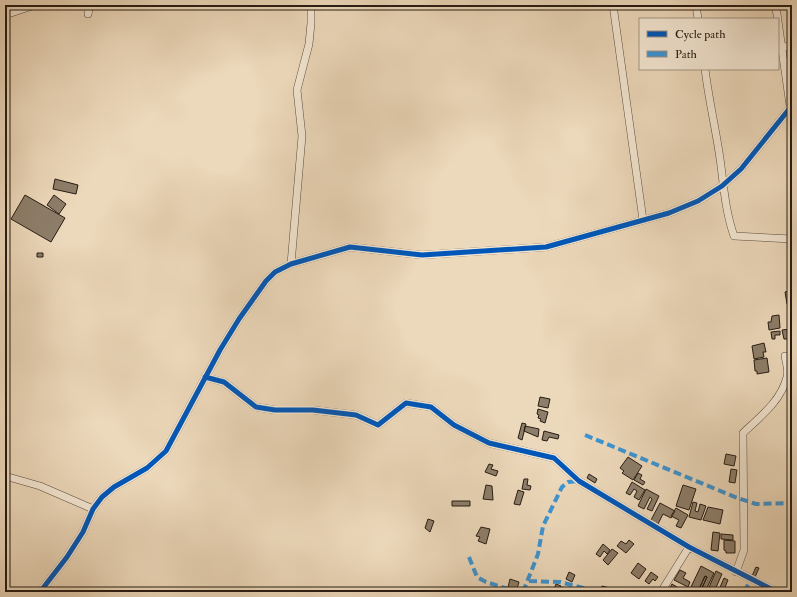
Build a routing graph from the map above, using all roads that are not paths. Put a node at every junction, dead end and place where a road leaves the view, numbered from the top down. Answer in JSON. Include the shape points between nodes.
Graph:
{"nodes":[{"id":1,"x":35,"y":5,"type":"edge"},
{"id":2,"x":90,"y":5,"type":"edge"},
{"id":3,"x":311,"y":5,"type":"edge"},
{"id":4,"x":613,"y":5,"type":"edge"},
{"id":5,"x":696,"y":5,"type":"edge"},
{"id":6,"x":775,"y":5,"type":"edge"},
{"id":7,"x":88,"y":14,"type":"dead end"},
{"id":8,"x":5,"y":15,"type":"edge"},
{"id":9,"x":698,"y":18,"type":"edge"},
{"id":10,"x":778,"y":18,"type":"edge"},
{"id":11,"x":779,"y":25,"type":"edge"},
{"id":12,"x":792,"y":46,"type":"edge"},
{"id":13,"x":783,"y":47,"type":"junction"},
{"id":14,"x":705,"y":70,"type":"edge"},
{"id":15,"x":790,"y":108,"type":"junction"},
{"id":16,"x":792,"y":120,"type":"edge"},
{"id":17,"x":722,"y":186,"type":"junction"},
{"id":18,"x":643,"y":220,"type":"junction"},
{"id":19,"x":792,"y":239,"type":"edge"},
{"id":20,"x":291,"y":264,"type":"junction"},
{"id":21,"x":785,"y":356,"type":"dead end"},
{"id":22,"x":205,"y":377,"type":"junction"},
{"id":23,"x":5,"y":476,"type":"edge"},
{"id":24,"x":93,"y":509,"type":"junction"},
{"id":25,"x":689,"y":547,"type":"junction"},
{"id":26,"x":736,"y":572,"type":"junction"},
{"id":27,"x":40,"y":592,"type":"edge"},
{"id":28,"x":662,"y":592,"type":"edge"},
{"id":29,"x":777,"y":592,"type":"edge"}],
"edges":[{"from":1,"to":8,"type":"street"},
{"from":2,"to":7,"type":"street"},
{"from":3,"to":20,"type":"street","via":[[309,44],[297,90],[302,136]]},
{"from":4,"to":18,"type":"street"},
{"from":5,"to":9,"type":"street"},
{"from":6,"to":10,"type":"street"},
{"from":11,"to":13,"type":"street"},
{"from":12,"to":13,"type":"street"},
{"from":13,"to":15,"type":"street"},
{"from":14,"to":17,"type":"street"},
{"from":15,"to":16,"type":"street"},
{"from":15,"to":17,"type":"street","via":[[741,169]]},
{"from":17,"to":18,"type":"street","via":[[698,202]]},
{"from":17,"to":19,"type":"street","via":[[734,236]]},
{"from":18,"to":20,"type":"street","via":[[546,247],[422,255],[350,247]]},
{"from":20,"to":22,"type":"street","via":[[275,272],[266,281],[239,319]]},
{"from":21,"to":26,"type":"street","via":[[788,376],[781,394],[743,433],[744,550]]},
{"from":22,"to":24,"type":"street","via":[[166,451],[147,468],[114,487]]},
{"from":22,"to":25,"type":"street","via":[[224,382],[256,407],[313,410],[356,416],[378,425],[406,403],[432,407],[454,425],[489,443],[554,458],[579,481]]},
{"from":23,"to":24,"type":"street","via":[[40,486]]},
{"from":24,"to":27,"type":"street","via":[[71,551]]},
{"from":25,"to":26,"type":"street"},
{"from":25,"to":28,"type":"street"},
{"from":26,"to":29,"type":"street"}]}
